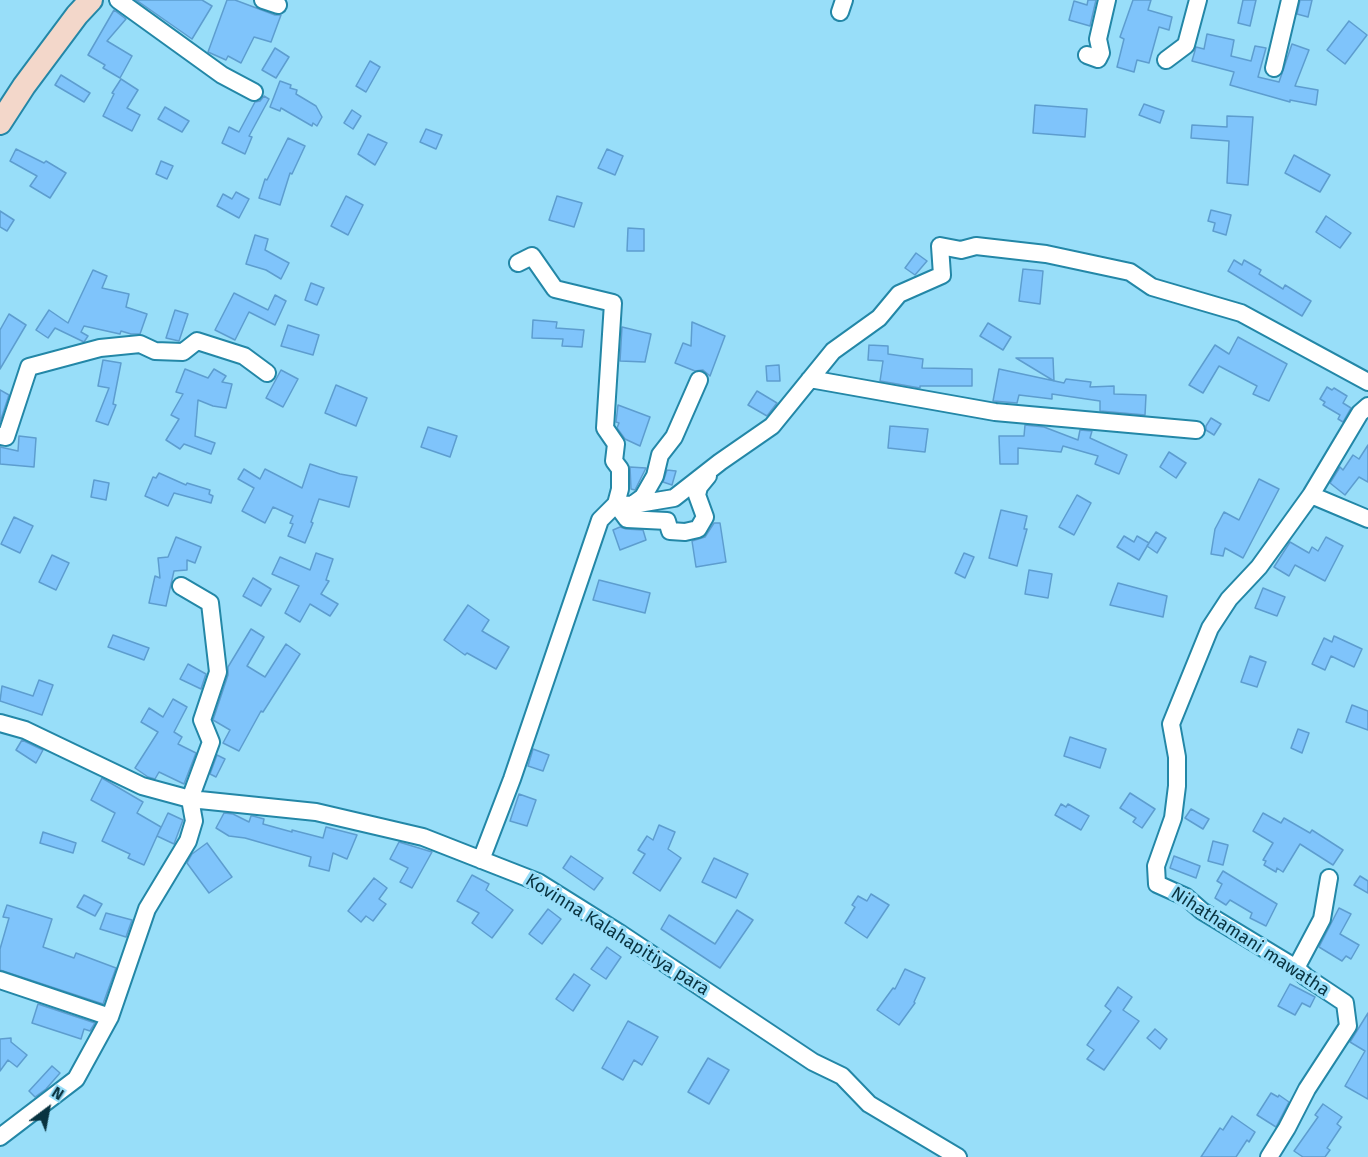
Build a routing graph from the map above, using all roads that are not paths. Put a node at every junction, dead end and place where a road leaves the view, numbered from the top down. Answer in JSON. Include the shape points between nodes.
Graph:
{"nodes":[{"id":1,"x":91,"y":0,"type":"edge"},
{"id":2,"x":118,"y":0,"type":"edge"},
{"id":3,"x":1107,"y":0,"type":"edge"},
{"id":4,"x":1198,"y":0,"type":"edge"},
{"id":5,"x":1290,"y":0,"type":"edge"},
{"id":6,"x":1087,"y":55,"type":"dead end"},
{"id":7,"x":1166,"y":60,"type":"dead end"},
{"id":8,"x":1274,"y":68,"type":"dead end"},
{"id":9,"x":254,"y":92,"type":"dead end"},
{"id":10,"x":0,"y":123,"type":"edge"},
{"id":11,"x":518,"y":263,"type":"dead end"},
{"id":12,"x":267,"y":373,"type":"dead end"},
{"id":13,"x":699,"y":380,"type":"dead end"},
{"id":14,"x":810,"y":380,"type":"junction"},
{"id":15,"x":1368,"y":382,"type":"edge"},
{"id":16,"x":1368,"y":406,"type":"edge"},
{"id":17,"x":1196,"y":430,"type":"dead end"},
{"id":18,"x":0,"y":436,"type":"edge"},
{"id":19,"x":720,"y":462,"type":"junction"},
{"id":20,"x":1311,"y":495,"type":"junction"},
{"id":21,"x":624,"y":504,"type":"junction"},
{"id":22,"x":1368,"y":519,"type":"edge"},
{"id":23,"x":182,"y":586,"type":"dead end"},
{"id":24,"x":0,"y":723,"type":"edge"},
{"id":25,"x":190,"y":799,"type":"junction"},
{"id":26,"x":482,"y":860,"type":"junction"},
{"id":27,"x":1329,"y":878,"type":"dead end"},
{"id":28,"x":1296,"y":968,"type":"junction"},
{"id":29,"x":0,"y":980,"type":"edge"},
{"id":30,"x":110,"y":1017,"type":"junction"},
{"id":31,"x":0,"y":1137,"type":"edge"},
{"id":32,"x":958,"y":1157,"type":"edge"},
{"id":33,"x":1269,"y":1157,"type":"edge"}],
"edges":[{"from":1,"to":10,"type":"street"},
{"from":2,"to":9,"type":"street","via":[[222,75]]},
{"from":3,"to":6,"type":"street","via":[[1098,39],[1101,52],[1098,59]]},
{"from":4,"to":7,"type":"street","via":[[1186,45]]},
{"from":5,"to":8,"type":"street"},
{"from":11,"to":21,"type":"street","via":[[532,256],[555,289],[613,303],[605,428],[616,444],[614,461],[620,469]]},
{"from":12,"to":18,"type":"street","via":[[244,356],[197,341],[183,352],[155,351],[140,344],[100,348],[29,367],[6,437]]},
{"from":13,"to":21,"type":"street","via":[[643,497]]},
{"from":14,"to":15,"type":"street","via":[[832,351],[879,318],[899,294],[942,275],[940,246],[961,250],[976,246],[1046,254],[1130,272],[1152,287],[1241,313]]},
{"from":14,"to":17,"type":"street","via":[[995,412]]},
{"from":14,"to":19,"type":"street","via":[[772,426]]},
{"from":16,"to":20,"type":"street","name":"Nihathamani mawatha"},
{"from":19,"to":21,"type":"street","via":[[674,498]]},
{"from":19,"to":21,"type":"street","via":[[699,487],[697,495],[705,517],[698,529],[670,531],[667,521],[627,519]]},
{"from":20,"to":22,"type":"street"},
{"from":20,"to":28,"type":"street","name":"Nihathamani mawatha","via":[[1259,567],[1228,599],[1210,628],[1171,724],[1177,786],[1173,818],[1156,866],[1157,884],[1186,897],[1202,911]]},
{"from":21,"to":26,"type":"street","via":[[600,520]]},
{"from":23,"to":25,"type":"street","via":[[210,603],[218,672],[202,720],[211,742]]},
{"from":24,"to":25,"type":"street","name":"Kovinna Kalahapitiya para","via":[[25,730],[142,786]]},
{"from":25,"to":26,"type":"street","name":"Kovinna Kalahapitiya para","via":[[316,812],[423,837]]},
{"from":25,"to":30,"type":"street","via":[[194,822],[188,841],[147,909]]},
{"from":26,"to":32,"type":"street","name":"Kovinna Kalahapitiya para","via":[[538,882],[813,1062],[842,1076],[869,1104]]},
{"from":27,"to":28,"type":"street","via":[[1322,919]]},
{"from":28,"to":33,"type":"street","name":"Nihathamani mawatha","via":[[1345,1003],[1348,1026]]},
{"from":29,"to":30,"type":"street"},
{"from":30,"to":31,"type":"street","via":[[76,1078]]}]}
